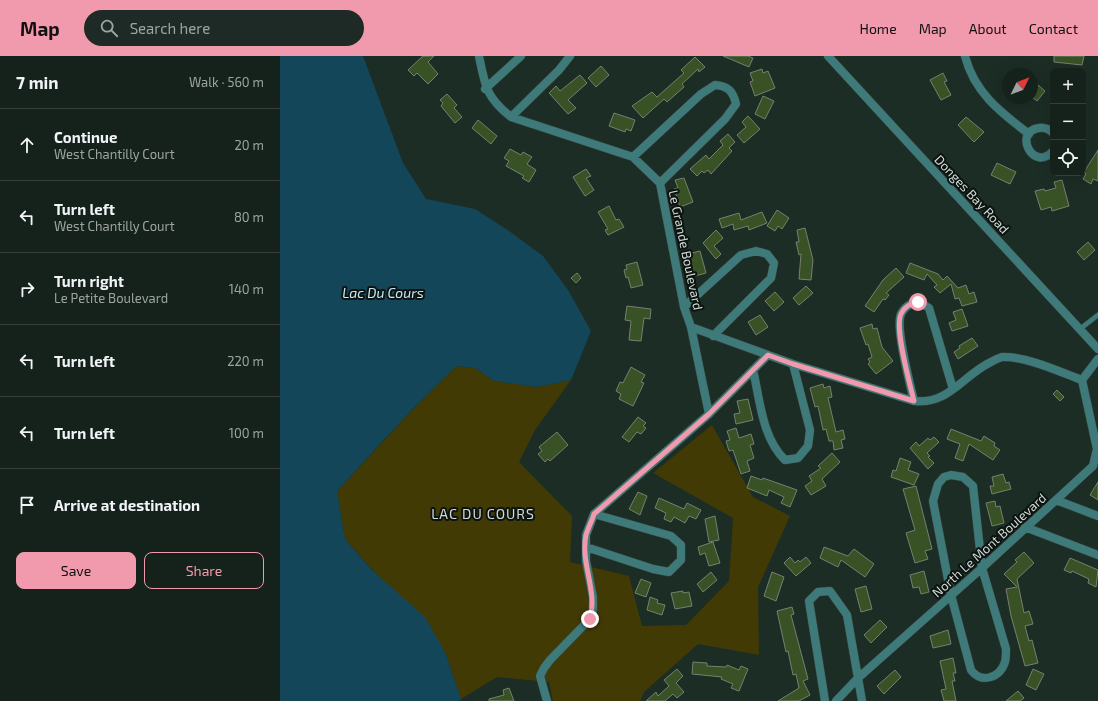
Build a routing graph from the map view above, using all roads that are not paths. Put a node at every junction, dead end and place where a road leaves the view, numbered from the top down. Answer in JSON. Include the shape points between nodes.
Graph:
{"nodes":[{"id":1,"x":479,"y":56,"type":"edge"},
{"id":2,"x":521,"y":56,"type":"edge"},
{"id":3,"x":570,"y":56,"type":"edge"},
{"id":4,"x":828,"y":56,"type":"edge"},
{"id":5,"x":965,"y":56,"type":"edge"},
{"id":6,"x":485,"y":89,"type":"junction"},
{"id":7,"x":510,"y":117,"type":"junction"},
{"id":8,"x":1050,"y":130,"type":"edge"},
{"id":9,"x":1029,"y":134,"type":"junction"},
{"id":10,"x":1050,"y":153,"type":"edge"},
{"id":11,"x":633,"y":157,"type":"junction"},
{"id":12,"x":660,"y":183,"type":"junction"},
{"id":13,"x":684,"y":307,"type":"junction"},
{"id":14,"x":1098,"y":315,"type":"edge"},
{"id":15,"x":690,"y":327,"type":"junction"},
{"id":16,"x":1080,"y":329,"type":"junction"},
{"id":17,"x":713,"y":336,"type":"junction"},
{"id":18,"x":1098,"y":349,"type":"edge"},
{"id":19,"x":768,"y":355,"type":"junction"},
{"id":20,"x":1098,"y":359,"type":"edge"},
{"id":21,"x":793,"y":364,"type":"junction"},
{"id":22,"x":753,"y":370,"type":"junction"},
{"id":23,"x":1082,"y":380,"type":"junction"},
{"id":24,"x":953,"y":390,"type":"junction"},
{"id":25,"x":914,"y":401,"type":"junction"},
{"id":26,"x":709,"y":414,"type":"junction"},
{"id":27,"x":1056,"y":500,"type":"junction"},
{"id":28,"x":594,"y":514,"type":"junction"},
{"id":29,"x":1098,"y":516,"type":"edge"},
{"id":30,"x":1025,"y":527,"type":"junction"},
{"id":31,"x":586,"y":547,"type":"junction"},
{"id":32,"x":1098,"y":555,"type":"edge"},
{"id":33,"x":982,"y":568,"type":"junction"},
{"id":34,"x":951,"y":595,"type":"junction"},
{"id":35,"x":857,"y":679,"type":"junction"},
{"id":36,"x":547,"y":701,"type":"edge"},
{"id":37,"x":825,"y":701,"type":"edge"},
{"id":38,"x":836,"y":701,"type":"edge"},
{"id":39,"x":862,"y":701,"type":"edge"}],
"edges":[{"from":1,"to":6,"type":"street","name":"Le Grande Boulevard"},
{"from":2,"to":6,"type":"street"},
{"from":3,"to":7,"type":"street"},
{"from":4,"to":16,"type":"street","name":"Donges Bay Road"},
{"from":5,"to":9,"type":"street","via":[[968,71],[981,91],[996,108]]},
{"from":6,"to":7,"type":"street","name":"Le Grande Boulevard"},
{"from":7,"to":11,"type":"street","name":"Le Grande Boulevard"},
{"from":8,"to":9,"type":"street","via":[[1042,127]]},
{"from":9,"to":10,"type":"street","via":[[1026,143],[1033,155],[1042,157]]},
{"from":11,"to":12,"type":"street","name":"Le Grande Boulevard"},
{"from":11,"to":12,"type":"street","via":[[701,94],[714,85],[725,86],[733,94],[736,104],[725,119]]},
{"from":12,"to":13,"type":"street","name":"Le Grande Boulevard"},
{"from":13,"to":15,"type":"street","name":"Le Grande Boulevard"},
{"from":13,"to":17,"type":"street","via":[[741,254],[756,251],[768,254],[774,263],[771,278]]},
{"from":14,"to":16,"type":"lane"},
{"from":15,"to":17,"type":"street"},
{"from":15,"to":26,"type":"street","name":"Le Grande Boulevard"},
{"from":16,"to":18,"type":"street","name":"Donges Bay Road"},
{"from":17,"to":19,"type":"street"},
{"from":19,"to":21,"type":"street"},
{"from":19,"to":22,"type":"street"},
{"from":20,"to":23,"type":"street"},
{"from":21,"to":22,"type":"street","via":[[810,430],[808,446],[798,458],[785,460],[776,451],[768,436]]},
{"from":21,"to":25,"type":"street"},
{"from":22,"to":26,"type":"street"},
{"from":23,"to":24,"type":"street","via":[[1025,360],[1002,357],[984,365]]},
{"from":23,"to":27,"type":"street","name":"North Le Mont Boulevard","via":[[1096,449],[1093,466]]},
{"from":24,"to":25,"type":"street","via":[[940,399]]},
{"from":24,"to":25,"type":"street","via":[[929,308],[918,302],[907,305],[900,316],[900,333]]},
{"from":26,"to":28,"type":"street"},
{"from":27,"to":29,"type":"street"},
{"from":27,"to":30,"type":"street","name":"North Le Mont Boulevard"},
{"from":28,"to":31,"type":"street","via":[[586,535]]},
{"from":28,"to":31,"type":"street","via":[[671,536],[681,544],[681,560],[669,572]]},
{"from":30,"to":32,"type":"street"},
{"from":30,"to":33,"type":"street","name":"North Le Mont Boulevard"},
{"from":31,"to":36,"type":"street","via":[[593,610],[590,619],[544,668],[540,676]]},
{"from":33,"to":34,"type":"street","name":"North Le Mont Boulevard"},
{"from":33,"to":34,"type":"street","via":[[1006,649],[1005,662],[995,676],[984,679],[975,676],[971,670]]},
{"from":33,"to":34,"type":"street","via":[[973,486],[963,477],[944,477],[938,484],[933,501]]},
{"from":34,"to":35,"type":"street","name":"North Le Mont Boulevard"},
{"from":35,"to":37,"type":"street","via":[[847,615],[830,591],[818,592],[809,601]]},
{"from":35,"to":38,"type":"street","name":"North Le Mont Boulevard"},
{"from":35,"to":39,"type":"street"}]}
